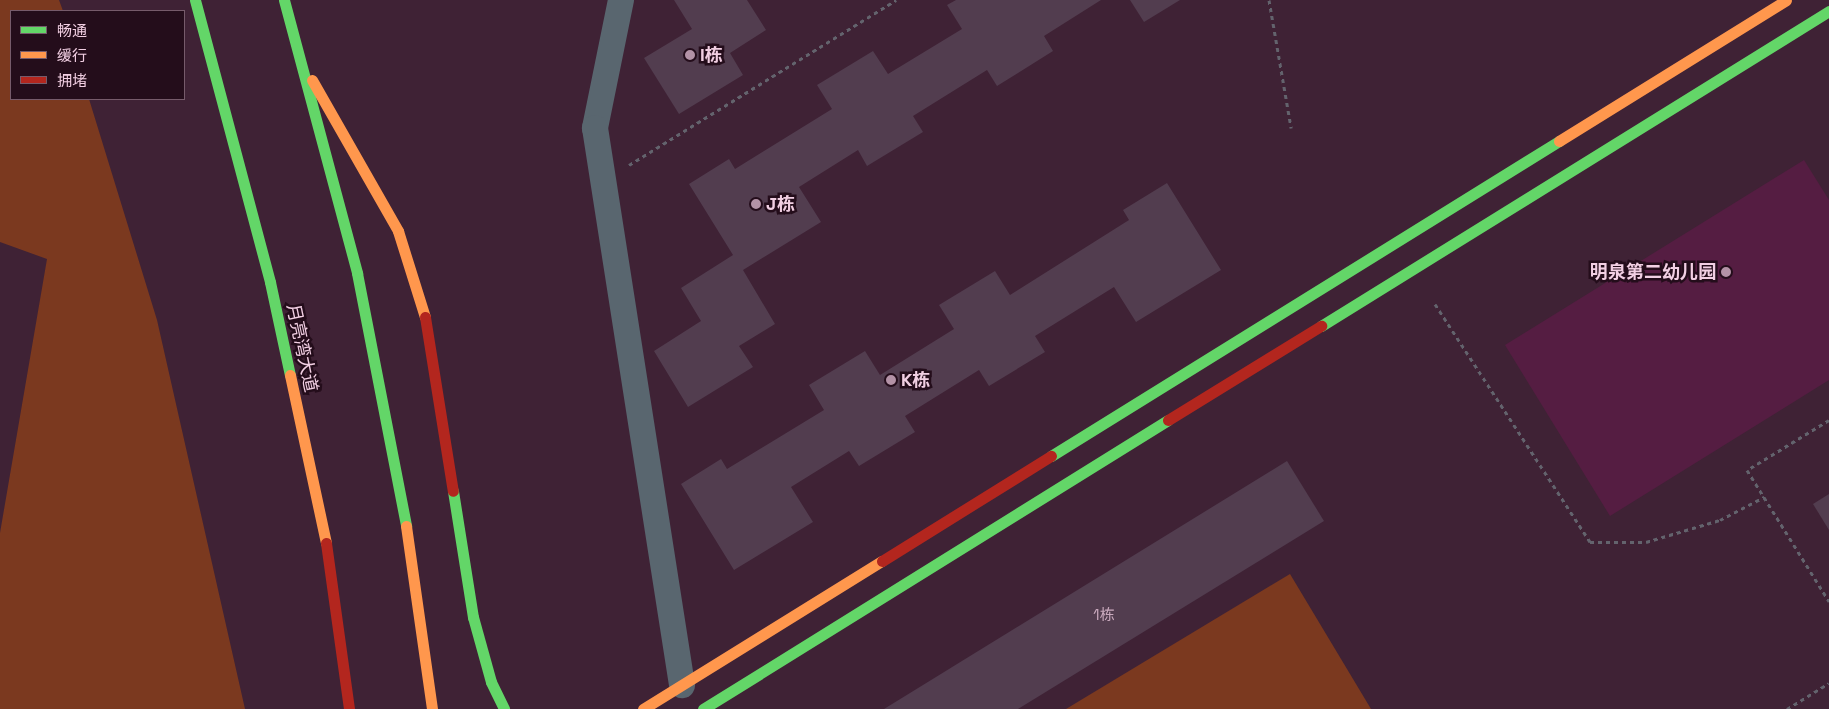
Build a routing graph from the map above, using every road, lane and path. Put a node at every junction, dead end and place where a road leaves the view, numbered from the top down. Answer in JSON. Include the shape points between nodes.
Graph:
{"nodes":[{"id":1,"x":195,"y":0,"type":"edge"},
{"id":2,"x":284,"y":0,"type":"edge"},
{"id":3,"x":621,"y":0,"type":"edge"},
{"id":4,"x":896,"y":0,"type":"edge"},
{"id":5,"x":1269,"y":0,"type":"edge"},
{"id":6,"x":1786,"y":0,"type":"edge"},
{"id":7,"x":1829,"y":11,"type":"edge"},
{"id":8,"x":305,"y":68,"type":"junction"},
{"id":9,"x":1291,"y":128,"type":"dead end"},
{"id":10,"x":603,"y":181,"type":"junction"},
{"id":11,"x":1435,"y":304,"type":"dead end"},
{"id":12,"x":1829,"y":420,"type":"edge"},
{"id":13,"x":1764,"y":497,"type":"junction"},
{"id":14,"x":1829,"y":601,"type":"edge"},
{"id":15,"x":1829,"y":683,"type":"edge"},
{"id":16,"x":682,"y":685,"type":"junction"},
{"id":17,"x":348,"y":709,"type":"edge"},
{"id":18,"x":432,"y":709,"type":"edge"},
{"id":19,"x":504,"y":709,"type":"edge"},
{"id":20,"x":643,"y":709,"type":"edge"},
{"id":21,"x":703,"y":709,"type":"edge"},
{"id":22,"x":1787,"y":709,"type":"edge"}],
"edges":[{"from":1,"to":17,"type":"street","name":"月亮湾大道","via":[[270,282],[326,540]]},
{"from":2,"to":8,"type":"street"},
{"from":3,"to":10,"type":"street","via":[[595,128]]},
{"from":4,"to":10,"type":"path"},
{"from":5,"to":9,"type":"path"},
{"from":6,"to":16,"type":"street"},
{"from":7,"to":21,"type":"street"},
{"from":8,"to":18,"type":"street","via":[[357,273],[408,538]]},
{"from":8,"to":19,"type":"street","via":[[398,231],[422,297],[473,617],[491,682]]},
{"from":10,"to":16,"type":"street"},
{"from":11,"to":13,"type":"path","via":[[1590,542],[1646,542],[1720,520]]},
{"from":12,"to":13,"type":"path","via":[[1747,470]]},
{"from":13,"to":14,"type":"path"},
{"from":15,"to":22,"type":"path"},
{"from":16,"to":20,"type":"street"}]}
